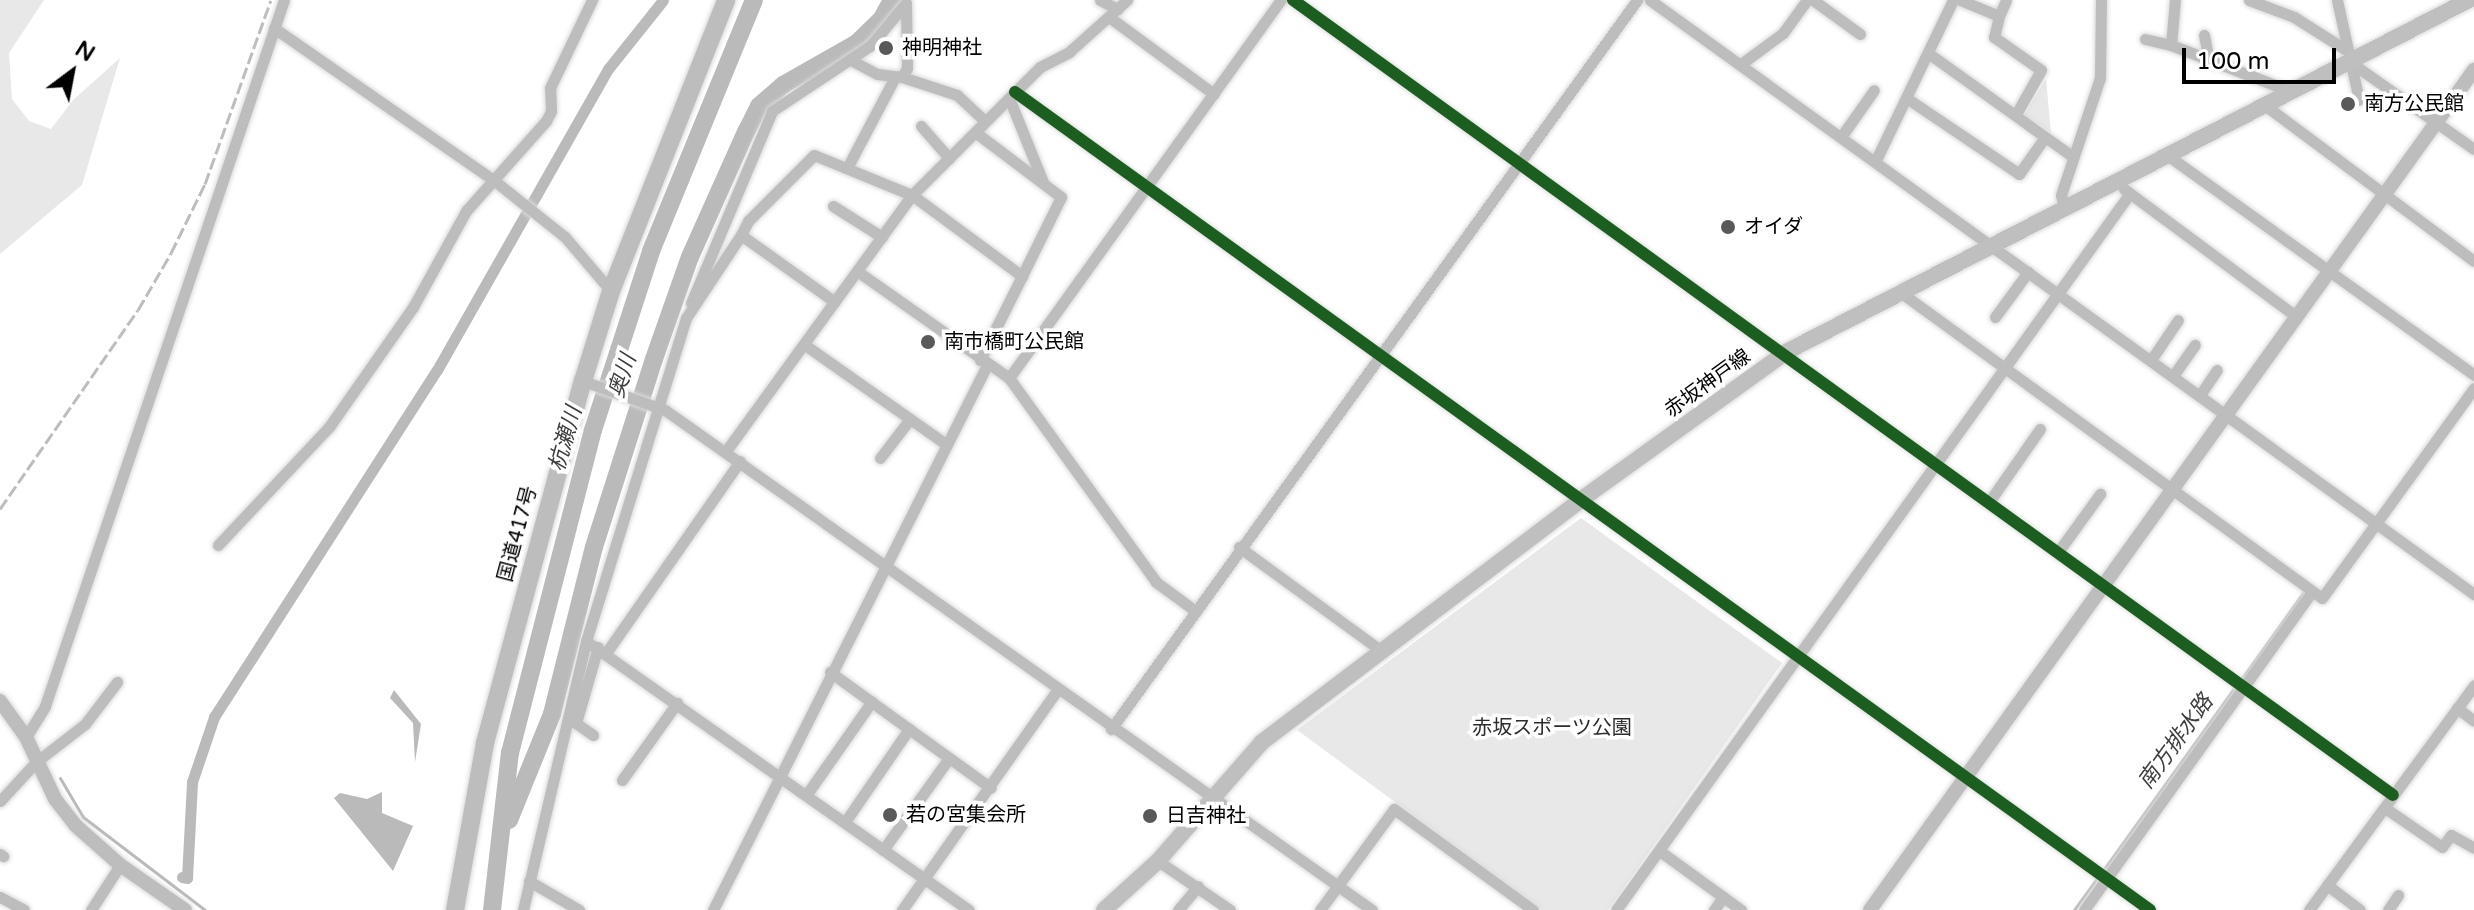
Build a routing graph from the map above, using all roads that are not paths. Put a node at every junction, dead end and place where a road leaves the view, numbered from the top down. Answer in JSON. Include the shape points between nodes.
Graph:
{"nodes":[{"id":1,"x":284,"y":0,"type":"edge"},
{"id":2,"x":592,"y":0,"type":"edge"},
{"id":3,"x":726,"y":0,"type":"edge"},
{"id":4,"x":1100,"y":0,"type":"edge"},
{"id":5,"x":1127,"y":0,"type":"edge"},
{"id":6,"x":1281,"y":0,"type":"edge"},
{"id":7,"x":1293,"y":0,"type":"edge"},
{"id":8,"x":1637,"y":0,"type":"edge"},
{"id":9,"x":1650,"y":0,"type":"edge"},
{"id":10,"x":1807,"y":0,"type":"edge"},
{"id":11,"x":1813,"y":0,"type":"edge"},
{"id":12,"x":1953,"y":0,"type":"edge"},
{"id":13,"x":1960,"y":0,"type":"edge"},
{"id":14,"x":2006,"y":0,"type":"edge"},
{"id":15,"x":2101,"y":0,"type":"edge"},
{"id":16,"x":2175,"y":0,"type":"edge"},
{"id":17,"x":2249,"y":0,"type":"edge"},
{"id":18,"x":2337,"y":0,"type":"edge"},
{"id":19,"x":2469,"y":0,"type":"edge"},
{"id":20,"x":906,"y":1,"type":"edge"},
{"id":21,"x":1113,"y":13,"type":"junction"},
{"id":22,"x":1999,"y":16,"type":"junction"},
{"id":23,"x":274,"y":28,"type":"junction"},
{"id":24,"x":1860,"y":34,"type":"dead end"},
{"id":25,"x":2204,"y":35,"type":"dead end"},
{"id":26,"x":2145,"y":39,"type":"dead end"},
{"id":27,"x":2171,"y":45,"type":"junction"},
{"id":28,"x":1928,"y":53,"type":"junction"},
{"id":29,"x":2348,"y":56,"type":"junction"},
{"id":30,"x":851,"y":60,"type":"junction"},
{"id":31,"x":2209,"y":60,"type":"junction"},
{"id":32,"x":1741,"y":64,"type":"junction"},
{"id":33,"x":2474,"y":70,"type":"edge"},
{"id":34,"x":898,"y":77,"type":"junction"},
{"id":35,"x":1874,"y":90,"type":"dead end"},
{"id":36,"x":2293,"y":92,"type":"junction"},
{"id":37,"x":1214,"y":94,"type":"junction"},
{"id":38,"x":1012,"y":95,"type":"junction"},
{"id":39,"x":1908,"y":99,"type":"junction"},
{"id":40,"x":2359,"y":100,"type":"dead end"},
{"id":41,"x":2266,"y":106,"type":"junction"},
{"id":42,"x":2016,"y":114,"type":"junction"},
{"id":43,"x":985,"y":121,"type":"junction"},
{"id":44,"x":2435,"y":122,"type":"junction"},
{"id":45,"x":921,"y":126,"type":"dead end"},
{"id":46,"x":975,"y":132,"type":"junction"},
{"id":47,"x":1841,"y":137,"type":"junction"},
{"id":48,"x":2045,"y":137,"type":"junction"},
{"id":49,"x":2474,"y":149,"type":"edge"},
{"id":50,"x":2167,"y":155,"type":"junction"},
{"id":51,"x":2073,"y":157,"type":"junction"},
{"id":52,"x":949,"y":158,"type":"junction"},
{"id":53,"x":1875,"y":162,"type":"junction"},
{"id":54,"x":1519,"y":164,"type":"junction"},
{"id":55,"x":847,"y":168,"type":"junction"},
{"id":56,"x":491,"y":178,"type":"junction"},
{"id":57,"x":2114,"y":182,"type":"junction"},
{"id":58,"x":1045,"y":185,"type":"junction"},
{"id":59,"x":1147,"y":189,"type":"junction"},
{"id":60,"x":2130,"y":193,"type":"junction"},
{"id":61,"x":912,"y":195,"type":"junction"},
{"id":62,"x":2383,"y":195,"type":"junction"},
{"id":63,"x":833,"y":206,"type":"dead end"},
{"id":64,"x":2064,"y":207,"type":"junction"},
{"id":65,"x":741,"y":235,"type":"junction"},
{"id":66,"x":882,"y":237,"type":"junction"},
{"id":67,"x":1990,"y":246,"type":"junction"},
{"id":68,"x":2474,"y":261,"type":"edge"},
{"id":69,"x":857,"y":271,"type":"junction"},
{"id":70,"x":2028,"y":272,"type":"junction"},
{"id":71,"x":2330,"y":272,"type":"junction"},
{"id":72,"x":1022,"y":276,"type":"junction"},
{"id":73,"x":611,"y":291,"type":"junction"},
{"id":74,"x":1900,"y":292,"type":"junction"},
{"id":75,"x":2059,"y":294,"type":"junction"},
{"id":76,"x":835,"y":302,"type":"junction"},
{"id":77,"x":1995,"y":317,"type":"dead end"},
{"id":78,"x":2297,"y":317,"type":"junction"},
{"id":79,"x":686,"y":318,"type":"junction"},
{"id":80,"x":2178,"y":320,"type":"dead end"},
{"id":81,"x":805,"y":345,"type":"junction"},
{"id":82,"x":2195,"y":345,"type":"dead end"},
{"id":83,"x":1786,"y":352,"type":"junction"},
{"id":84,"x":1379,"y":356,"type":"junction"},
{"id":85,"x":2151,"y":360,"type":"junction"},
{"id":86,"x":983,"y":362,"type":"junction"},
{"id":87,"x":2004,"y":369,"type":"junction"},
{"id":88,"x":2217,"y":370,"type":"dead end"},
{"id":89,"x":2474,"y":375,"type":"edge"},
{"id":90,"x":2173,"y":376,"type":"junction"},
{"id":91,"x":1009,"y":378,"type":"junction"},
{"id":92,"x":588,"y":382,"type":"junction"},
{"id":93,"x":2474,"y":388,"type":"edge"},
{"id":94,"x":2200,"y":395,"type":"junction"},
{"id":95,"x":653,"y":404,"type":"junction"},
{"id":96,"x":2227,"y":414,"type":"junction"},
{"id":97,"x":910,"y":419,"type":"junction"},
{"id":98,"x":2040,"y":429,"type":"dead end"},
{"id":99,"x":946,"y":444,"type":"junction"},
{"id":100,"x":726,"y":451,"type":"junction"},
{"id":101,"x":880,"y":458,"type":"dead end"},
{"id":102,"x":740,"y":461,"type":"junction"},
{"id":103,"x":1936,"y":464,"type":"junction"},
{"id":104,"x":2173,"y":491,"type":"junction"},
{"id":105,"x":2100,"y":494,"type":"dead end"},
{"id":106,"x":1579,"y":501,"type":"junction"},
{"id":107,"x":1989,"y":502,"type":"junction"},
{"id":108,"x":2376,"y":523,"type":"junction"},
{"id":109,"x":218,"y":545,"type":"dead end"},
{"id":110,"x":1239,"y":547,"type":"junction"},
{"id":111,"x":2058,"y":552,"type":"junction"},
{"id":112,"x":885,"y":566,"type":"junction"},
{"id":113,"x":2104,"y":586,"type":"junction"},
{"id":114,"x":2312,"y":592,"type":"junction"},
{"id":115,"x":2474,"y":594,"type":"edge"},
{"id":116,"x":1194,"y":610,"type":"junction"},
{"id":117,"x":586,"y":641,"type":"junction"},
{"id":118,"x":602,"y":650,"type":"junction"},
{"id":119,"x":1380,"y":650,"type":"junction"},
{"id":120,"x":1797,"y":658,"type":"junction"},
{"id":121,"x":830,"y":672,"type":"junction"},
{"id":122,"x":117,"y":682,"type":"dead end"},
{"id":123,"x":2474,"y":685,"type":"edge"},
{"id":124,"x":2245,"y":687,"type":"junction"},
{"id":125,"x":1058,"y":689,"type":"junction"},
{"id":126,"x":0,"y":701,"type":"edge"},
{"id":127,"x":872,"y":701,"type":"junction"},
{"id":128,"x":677,"y":703,"type":"junction"},
{"id":129,"x":2457,"y":708,"type":"junction"},
{"id":130,"x":2474,"y":721,"type":"edge"},
{"id":131,"x":909,"y":729,"type":"junction"},
{"id":132,"x":1111,"y":729,"type":"junction"},
{"id":133,"x":593,"y":735,"type":"dead end"},
{"id":134,"x":26,"y":737,"type":"junction"},
{"id":135,"x":949,"y":758,"type":"junction"},
{"id":136,"x":36,"y":762,"type":"junction"},
{"id":137,"x":779,"y":775,"type":"junction"},
{"id":138,"x":1965,"y":777,"type":"junction"},
{"id":139,"x":622,"y":780,"type":"dead end"},
{"id":140,"x":991,"y":788,"type":"junction"},
{"id":141,"x":807,"y":794,"type":"junction"},
{"id":142,"x":2393,"y":795,"type":"junction"},
{"id":143,"x":1212,"y":798,"type":"junction"},
{"id":144,"x":0,"y":801,"type":"edge"},
{"id":145,"x":2385,"y":808,"type":"junction"},
{"id":146,"x":845,"y":822,"type":"junction"},
{"id":147,"x":2474,"y":848,"type":"edge"},
{"id":148,"x":883,"y":850,"type":"junction"},
{"id":149,"x":1661,"y":852,"type":"junction"},
{"id":150,"x":1158,"y":861,"type":"junction"},
{"id":151,"x":120,"y":865,"type":"junction"},
{"id":152,"x":2106,"y":878,"type":"junction"},
{"id":153,"x":925,"y":879,"type":"junction"},
{"id":154,"x":529,"y":881,"type":"junction"},
{"id":155,"x":1338,"y":885,"type":"junction"},
{"id":156,"x":2327,"y":885,"type":"junction"},
{"id":157,"x":1198,"y":886,"type":"junction"},
{"id":158,"x":2398,"y":895,"type":"dead end"},
{"id":159,"x":0,"y":897,"type":"edge"},
{"id":160,"x":1723,"y":897,"type":"junction"},
{"id":161,"x":1112,"y":908,"type":"edge"},
{"id":162,"x":714,"y":909,"type":"edge"},
{"id":163,"x":24,"y":910,"type":"edge"},
{"id":164,"x":91,"y":910,"type":"edge"},
{"id":165,"x":185,"y":910,"type":"edge"},
{"id":166,"x":455,"y":910,"type":"edge"},
{"id":167,"x":523,"y":910,"type":"edge"},
{"id":168,"x":579,"y":910,"type":"edge"},
{"id":169,"x":902,"y":910,"type":"edge"},
{"id":170,"x":969,"y":910,"type":"edge"},
{"id":171,"x":1178,"y":910,"type":"edge"},
{"id":172,"x":1230,"y":910,"type":"edge"},
{"id":173,"x":1320,"y":910,"type":"edge"},
{"id":174,"x":1372,"y":910,"type":"edge"},
{"id":175,"x":1533,"y":910,"type":"edge"},
{"id":176,"x":1616,"y":910,"type":"edge"},
{"id":177,"x":1714,"y":910,"type":"edge"},
{"id":178,"x":1741,"y":910,"type":"edge"},
{"id":179,"x":1870,"y":910,"type":"edge"},
{"id":180,"x":2084,"y":910,"type":"edge"},
{"id":181,"x":2150,"y":910,"type":"edge"},
{"id":182,"x":2309,"y":910,"type":"edge"},
{"id":183,"x":2360,"y":910,"type":"edge"},
{"id":184,"x":2388,"y":910,"type":"edge"}],
"edges":[{"from":1,"to":23,"type":"street"},
{"from":2,"to":56,"type":"street","via":[[550,88],[551,111]]},
{"from":3,"to":73,"type":"highway","name":"国道417号"},
{"from":4,"to":21,"type":"street"},
{"from":5,"to":21,"type":"street"},
{"from":6,"to":37,"type":"street"},
{"from":7,"to":54,"type":"street"},
{"from":8,"to":54,"type":"street"},
{"from":9,"to":32,"type":"street"},
{"from":10,"to":32,"type":"street","via":[[1783,33]]},
{"from":11,"to":24,"type":"street"},
{"from":12,"to":28,"type":"street"},
{"from":13,"to":22,"type":"street"},
{"from":14,"to":22,"type":"street"},
{"from":15,"to":51,"type":"street","via":[[2100,78]]},
{"from":16,"to":27,"type":"street"},
{"from":17,"to":29,"type":"street","via":[[2294,17]]},
{"from":18,"to":29,"type":"street"},
{"from":19,"to":29,"type":"main road","name":"赤坂神戸線"},
{"from":20,"to":30,"type":"street","via":[[887,30]]},
{"from":20,"to":34,"type":"street","via":[[907,68]]},
{"from":21,"to":37,"type":"street"},
{"from":21,"to":38,"type":"street"},
{"from":22,"to":42,"type":"street","via":[[1994,37],[2041,70],[2042,77]]},
{"from":23,"to":56,"type":"street"},
{"from":23,"to":134,"type":"street","via":[[45,706]]},
{"from":25,"to":31,"type":"street"},
{"from":26,"to":27,"type":"street"},
{"from":27,"to":31,"type":"street"},
{"from":28,"to":39,"type":"street"},
{"from":28,"to":42,"type":"street"},
{"from":29,"to":36,"type":"main road","name":"赤坂神戸線"},
{"from":29,"to":40,"type":"street"},
{"from":29,"to":44,"type":"street"},
{"from":30,"to":34,"type":"street"},
{"from":30,"to":79,"type":"street","via":[[772,111]]},
{"from":31,"to":36,"type":"street"},
{"from":32,"to":47,"type":"street"},
{"from":33,"to":44,"type":"street"},
{"from":34,"to":43,"type":"street","via":[[957,95]]},
{"from":34,"to":55,"type":"street"},
{"from":35,"to":47,"type":"street"},
{"from":36,"to":41,"type":"main road","name":"赤坂神戸線"},
{"from":37,"to":59,"type":"street"},
{"from":38,"to":43,"type":"street"},
{"from":38,"to":58,"type":"street"},
{"from":38,"to":59,"type":"street"},
{"from":39,"to":48,"type":"street","via":[[2019,174]]},
{"from":39,"to":53,"type":"street"},
{"from":41,"to":50,"type":"main road","name":"赤坂神戸線"},
{"from":41,"to":62,"type":"street"},
{"from":42,"to":48,"type":"street"},
{"from":43,"to":46,"type":"street"},
{"from":44,"to":49,"type":"street"},
{"from":44,"to":62,"type":"street"},
{"from":45,"to":52,"type":"street"},
{"from":46,"to":52,"type":"street"},
{"from":46,"to":58,"type":"street"},
{"from":47,"to":53,"type":"street"},
{"from":48,"to":51,"type":"street"},
{"from":50,"to":57,"type":"main road","name":"赤坂神戸線"},
{"from":50,"to":71,"type":"street"},
{"from":51,"to":64,"type":"street","via":[[2061,195]]},
{"from":52,"to":61,"type":"street"},
{"from":53,"to":67,"type":"street"},
{"from":54,"to":83,"type":"street"},
{"from":54,"to":84,"type":"street"},
{"from":55,"to":61,"type":"street"},
{"from":55,"to":65,"type":"street","via":[[814,155],[748,221]]},
{"from":56,"to":73,"type":"street","via":[[565,237]]},
{"from":56,"to":109,"type":"street","via":[[413,307],[337,417]]},
{"from":57,"to":60,"type":"street"},
{"from":57,"to":64,"type":"main road","name":"赤坂神戸線"},
{"from":58,"to":72,"type":"street","via":[[1061,197]]},
{"from":59,"to":84,"type":"street"},
{"from":59,"to":91,"type":"street"},
{"from":60,"to":75,"type":"street"},
{"from":60,"to":78,"type":"street"},
{"from":61,"to":66,"type":"street"},
{"from":61,"to":72,"type":"street"},
{"from":62,"to":68,"type":"street"},
{"from":62,"to":71,"type":"street"},
{"from":63,"to":66,"type":"street"},
{"from":64,"to":67,"type":"main road","name":"赤坂神戸線"},
{"from":65,"to":76,"type":"street"},
{"from":65,"to":79,"type":"street"},
{"from":66,"to":69,"type":"street"},
{"from":67,"to":70,"type":"street"},
{"from":67,"to":74,"type":"main road","name":"赤坂神戸線"},
{"from":69,"to":76,"type":"street"},
{"from":69,"to":86,"type":"street"},
{"from":70,"to":75,"type":"street"},
{"from":70,"to":77,"type":"street"},
{"from":71,"to":78,"type":"street"},
{"from":71,"to":89,"type":"street"},
{"from":72,"to":86,"type":"street"},
{"from":73,"to":92,"type":"highway","name":"国道417号"},
{"from":74,"to":83,"type":"main road","name":"赤坂神戸線"},
{"from":74,"to":87,"type":"street"},
{"from":75,"to":85,"type":"street"},
{"from":75,"to":87,"type":"street"},
{"from":76,"to":81,"type":"street"},
{"from":78,"to":96,"type":"street"},
{"from":79,"to":95,"type":"street"},
{"from":80,"to":85,"type":"street"},
{"from":81,"to":97,"type":"street"},
{"from":81,"to":100,"type":"street"},
{"from":82,"to":90,"type":"street"},
{"from":83,"to":103,"type":"street"},
{"from":83,"to":106,"type":"main road","name":"赤坂神戸線"},
{"from":84,"to":106,"type":"street"},
{"from":84,"to":110,"type":"street"},
{"from":85,"to":90,"type":"street"},
{"from":86,"to":91,"type":"street"},
{"from":86,"to":99,"type":"street"},
{"from":87,"to":103,"type":"street"},
{"from":87,"to":104,"type":"street"},
{"from":88,"to":94,"type":"street"},
{"from":90,"to":94,"type":"street"},
{"from":91,"to":116,"type":"street","via":[[1156,582]]},
{"from":92,"to":95,"type":"street"},
{"from":92,"to":166,"type":"highway","name":"国道417号","via":[[485,743]]},
{"from":93,"to":108,"type":"street"},
{"from":94,"to":96,"type":"street"},
{"from":95,"to":100,"type":"street"},
{"from":95,"to":117,"type":"street"},
{"from":96,"to":104,"type":"street"},
{"from":96,"to":108,"type":"street"},
{"from":97,"to":99,"type":"street"},
{"from":97,"to":101,"type":"street"},
{"from":98,"to":107,"type":"street"},
{"from":99,"to":112,"type":"street"},
{"from":100,"to":102,"type":"street"},
{"from":102,"to":112,"type":"street"},
{"from":102,"to":118,"type":"street"},
{"from":103,"to":107,"type":"street"},
{"from":103,"to":120,"type":"street"},
{"from":104,"to":113,"type":"street"},
{"from":104,"to":114,"type":"street"},
{"from":105,"to":111,"type":"street"},
{"from":106,"to":119,"type":"main road","name":"赤坂神戸線"},
{"from":106,"to":120,"type":"street"},
{"from":107,"to":111,"type":"street"},
{"from":108,"to":114,"type":"street","via":[[2322,598]]},
{"from":108,"to":115,"type":"street"},
{"from":110,"to":116,"type":"street"},
{"from":110,"to":119,"type":"street"},
{"from":111,"to":113,"type":"street"},
{"from":112,"to":121,"type":"street"},
{"from":112,"to":125,"type":"street"},
{"from":113,"to":124,"type":"street"},
{"from":113,"to":138,"type":"street"},
{"from":114,"to":124,"type":"street"},
{"from":116,"to":132,"type":"street"},
{"from":117,"to":118,"type":"street"},
{"from":117,"to":154,"type":"street"},
{"from":118,"to":128,"type":"street"},
{"from":118,"to":133,"type":"street","via":[[576,723]]},
{"from":119,"to":143,"type":"main road","name":"赤坂神戸線","via":[[1262,742]]},
{"from":120,"to":138,"type":"street"},
{"from":120,"to":149,"type":"street"},
{"from":121,"to":127,"type":"street"},
{"from":121,"to":137,"type":"street"},
{"from":122,"to":136,"type":"street","via":[[85,724]]},
{"from":123,"to":129,"type":"street"},
{"from":124,"to":142,"type":"street"},
{"from":124,"to":152,"type":"street"},
{"from":125,"to":132,"type":"street"},
{"from":125,"to":140,"type":"street"},
{"from":126,"to":134,"type":"street"},
{"from":127,"to":131,"type":"street"},
{"from":127,"to":141,"type":"street"},
{"from":128,"to":137,"type":"street"},
{"from":128,"to":139,"type":"street"},
{"from":129,"to":130,"type":"street"},
{"from":129,"to":142,"type":"street"},
{"from":131,"to":135,"type":"street"},
{"from":131,"to":146,"type":"street"},
{"from":132,"to":143,"type":"street"},
{"from":134,"to":136,"type":"street"},
{"from":135,"to":140,"type":"street"},
{"from":135,"to":148,"type":"street"},
{"from":136,"to":144,"type":"street"},
{"from":136,"to":151,"type":"street","via":[[68,816]]},
{"from":137,"to":141,"type":"street"},
{"from":137,"to":162,"type":"street"},
{"from":138,"to":152,"type":"street"},
{"from":138,"to":179,"type":"street"},
{"from":140,"to":153,"type":"street"},
{"from":141,"to":146,"type":"street"},
{"from":142,"to":145,"type":"street"},
{"from":143,"to":150,"type":"main road","name":"赤坂神戸線"},
{"from":143,"to":155,"type":"street"},
{"from":145,"to":147,"type":"street","via":[[2442,847],[2451,835]]},
{"from":145,"to":156,"type":"street"},
{"from":146,"to":148,"type":"street"},
{"from":148,"to":153,"type":"street"},
{"from":149,"to":160,"type":"street"},
{"from":149,"to":176,"type":"street"},
{"from":150,"to":157,"type":"street"},
{"from":150,"to":161,"type":"main road","name":"赤坂神戸線"},
{"from":151,"to":164,"type":"street"},
{"from":151,"to":165,"type":"street"},
{"from":152,"to":180,"type":"street"},
{"from":152,"to":181,"type":"street"},
{"from":153,"to":169,"type":"street"},
{"from":153,"to":170,"type":"street"},
{"from":154,"to":167,"type":"street"},
{"from":154,"to":168,"type":"street"},
{"from":155,"to":173,"type":"street"},
{"from":155,"to":174,"type":"street"},
{"from":155,"to":175,"type":"street","via":[[1394,809]]},
{"from":156,"to":182,"type":"street"},
{"from":156,"to":183,"type":"street"},
{"from":157,"to":171,"type":"street"},
{"from":157,"to":172,"type":"street"},
{"from":158,"to":184,"type":"street"},
{"from":159,"to":163,"type":"street"},
{"from":160,"to":177,"type":"street"},
{"from":160,"to":178,"type":"street"}]}
